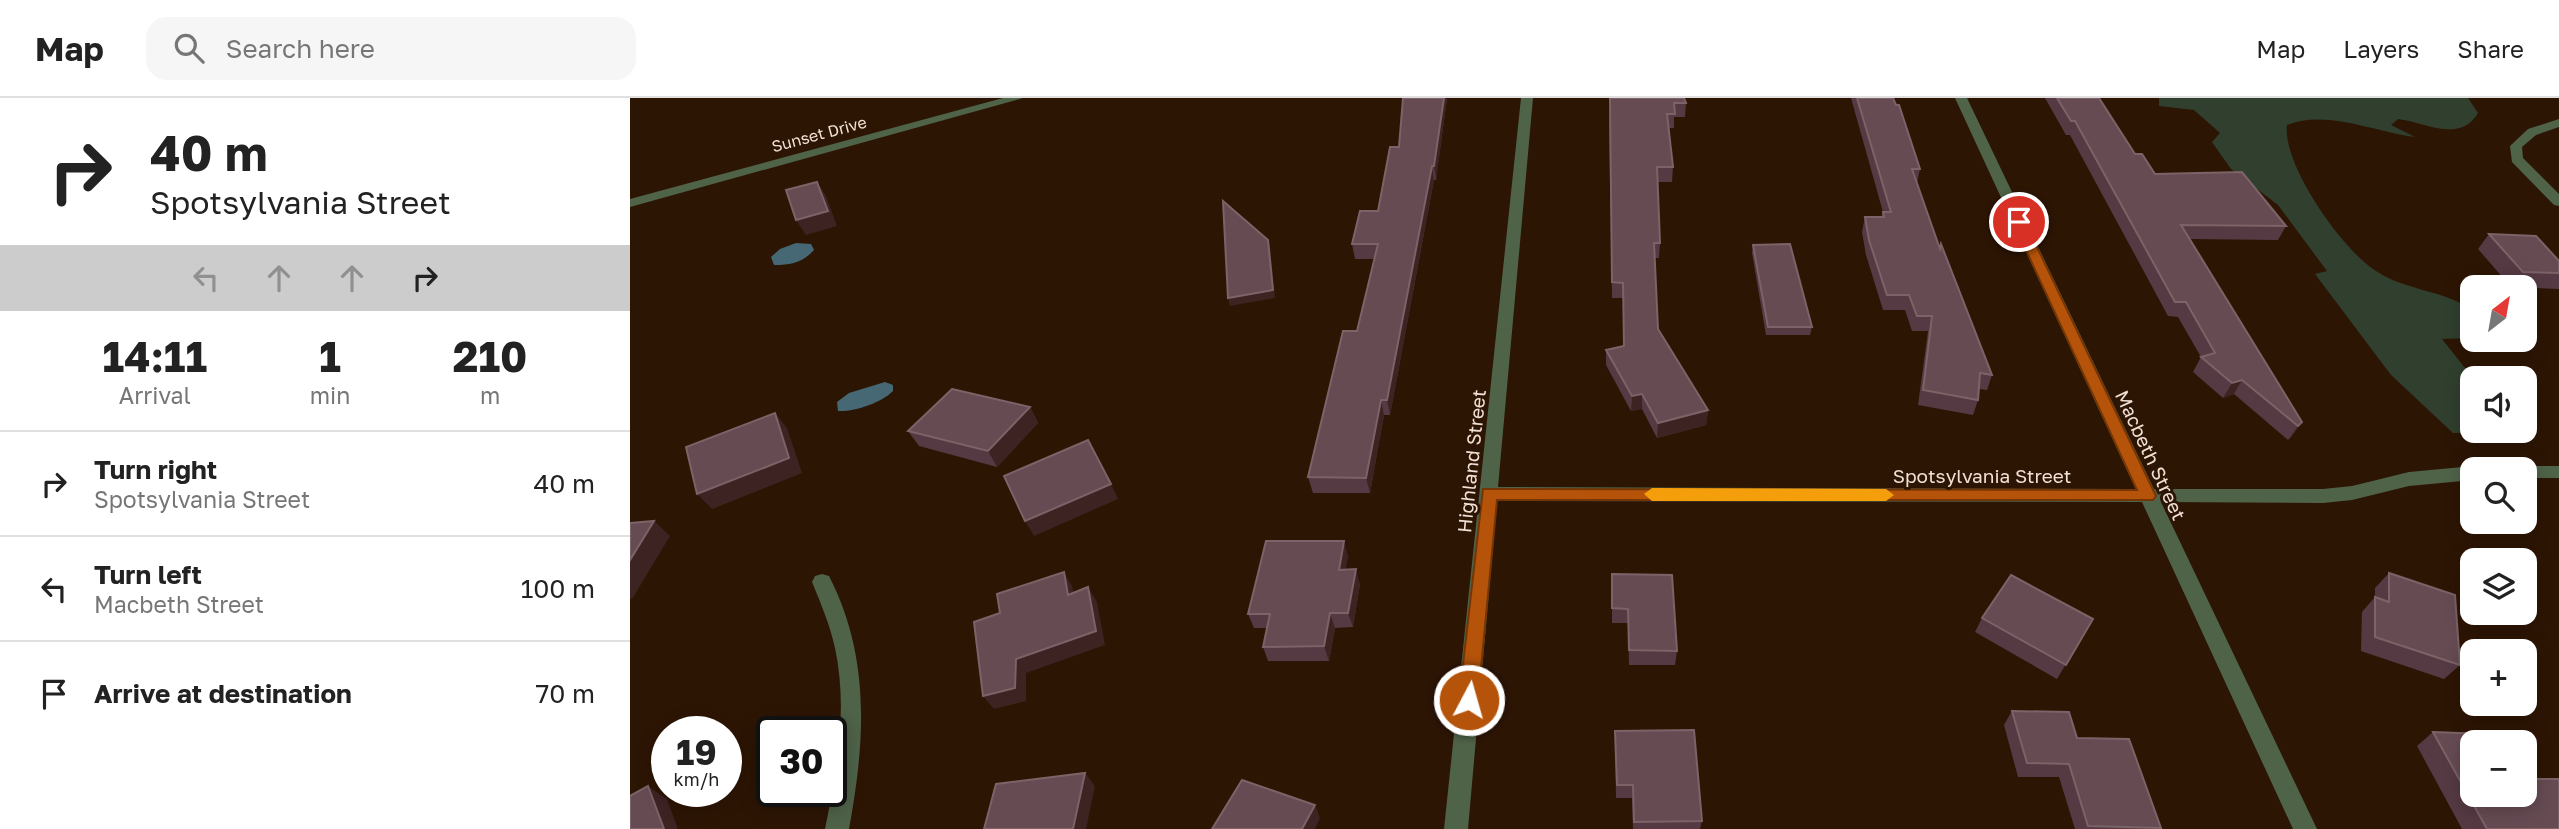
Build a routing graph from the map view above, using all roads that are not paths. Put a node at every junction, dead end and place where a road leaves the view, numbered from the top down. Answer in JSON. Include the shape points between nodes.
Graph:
{"nodes":[{"id":1,"x":1017,"y":98,"type":"edge"},
{"id":2,"x":1527,"y":98,"type":"edge"},
{"id":3,"x":1961,"y":98,"type":"edge"},
{"id":4,"x":2559,"y":122,"type":"edge"},
{"id":5,"x":2559,"y":202,"type":"edge"},
{"id":6,"x":630,"y":204,"type":"edge"},
{"id":7,"x":2537,"y":472,"type":"edge"},
{"id":8,"x":2559,"y":472,"type":"edge"},
{"id":9,"x":2460,"y":474,"type":"edge"},
{"id":10,"x":1489,"y":494,"type":"junction"},
{"id":11,"x":2148,"y":496,"type":"junction"},
{"id":12,"x":822,"y":582,"type":"dead end"},
{"id":13,"x":836,"y":829,"type":"edge"},
{"id":14,"x":1456,"y":829,"type":"edge"},
{"id":15,"x":2305,"y":829,"type":"edge"}],
"edges":[{"from":1,"to":6,"type":"street","name":"Sunset Drive"},
{"from":2,"to":10,"type":"street","name":"Highland Street"},
{"from":3,"to":11,"type":"street","name":"Macbeth Street"},
{"from":4,"to":5,"type":"street","via":[[2532,132],[2516,145],[2517,159]]},
{"from":7,"to":8,"type":"street"},
{"from":9,"to":11,"type":"street","name":"Spotsylvania Street","via":[[2323,496]]},
{"from":10,"to":11,"type":"street","name":"Spotsylvania Street"},
{"from":10,"to":14,"type":"street","name":"Highland Street"},
{"from":11,"to":15,"type":"street","name":"Macbeth Street"},
{"from":12,"to":13,"type":"street","via":[[845,646],[854,705],[849,769]]}]}
